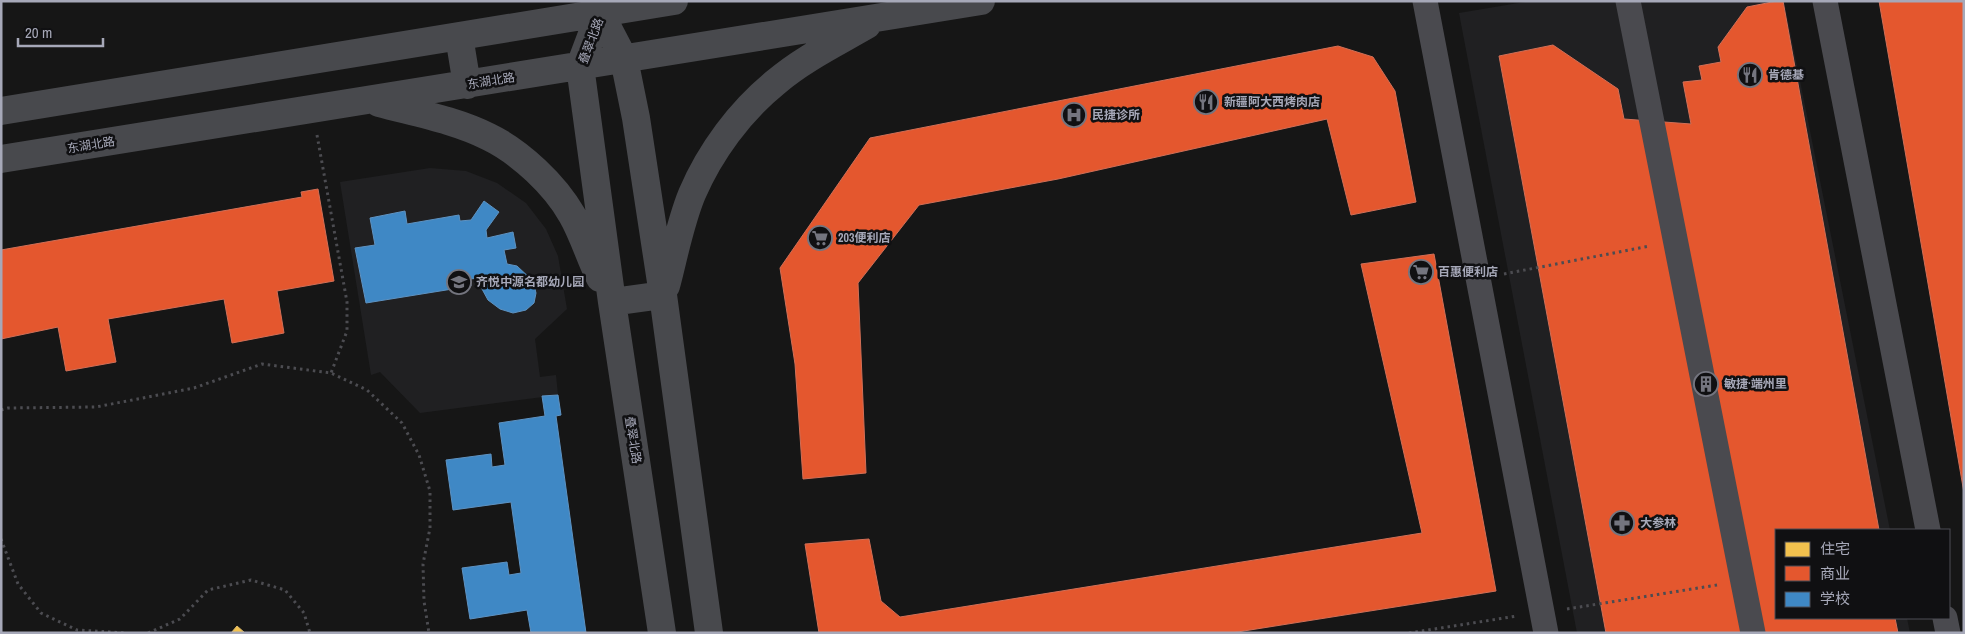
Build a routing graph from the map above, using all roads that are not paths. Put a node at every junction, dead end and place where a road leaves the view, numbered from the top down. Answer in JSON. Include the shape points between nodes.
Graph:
{"nodes":[{"id":1,"x":674,"y":1,"type":"edge"},
{"id":2,"x":981,"y":1,"type":"edge"},
{"id":3,"x":1425,"y":1,"type":"edge"},
{"id":4,"x":1628,"y":1,"type":"edge"},
{"id":5,"x":1826,"y":1,"type":"edge"},
{"id":6,"x":599,"y":7,"type":"edge"},
{"id":7,"x":882,"y":16,"type":"junction"},
{"id":8,"x":459,"y":36,"type":"junction"},
{"id":9,"x":624,"y":59,"type":"junction"},
{"id":10,"x":580,"y":66,"type":"junction"},
{"id":11,"x":467,"y":85,"type":"junction"},
{"id":12,"x":369,"y":101,"type":"junction"},
{"id":13,"x":1,"y":111,"type":"edge"},
{"id":14,"x":1,"y":159,"type":"edge"},
{"id":15,"x":663,"y":295,"type":"junction"},
{"id":16,"x":612,"y":302,"type":"junction"},
{"id":17,"x":1928,"y":529,"type":"edge"},
{"id":18,"x":1945,"y":619,"type":"edge"},
{"id":19,"x":1544,"y":622,"type":"edge"},
{"id":20,"x":662,"y":633,"type":"edge"},
{"id":21,"x":709,"y":633,"type":"edge"},
{"id":22,"x":1753,"y":633,"type":"edge"},
{"id":23,"x":1948,"y":633,"type":"edge"}],
"edges":[{"from":1,"to":6,"type":"main road"},
{"from":2,"to":7,"type":"main road","name":"东湖北路"},
{"from":3,"to":19,"type":"street"},
{"from":4,"to":22,"type":"street"},
{"from":5,"to":17,"type":"street"},
{"from":6,"to":8,"type":"main road"},
{"from":6,"to":9,"type":"main road","name":"叠翠北路"},
{"from":6,"to":10,"type":"main road","name":"叠翠北路"},
{"from":7,"to":9,"type":"main road","name":"东湖北路"},
{"from":7,"to":15,"type":"main road","via":[[776,81],[740,116],[713,155],[692,194]]},
{"from":8,"to":11,"type":"main road"},
{"from":8,"to":13,"type":"main road"},
{"from":9,"to":10,"type":"main road","name":"东湖北路"},
{"from":9,"to":15,"type":"main road","name":"叠翠北路"},
{"from":10,"to":11,"type":"main road","name":"东湖北路"},
{"from":10,"to":16,"type":"main road","name":"叠翠北路"},
{"from":11,"to":12,"type":"main road","name":"东湖北路"},
{"from":12,"to":14,"type":"main road","name":"东湖北路"},
{"from":12,"to":16,"type":"main road","via":[[446,121],[490,137],[517,155],[549,183],[572,215]]},
{"from":15,"to":16,"type":"main road"},
{"from":15,"to":21,"type":"main road","name":"叠翠北路"},
{"from":16,"to":20,"type":"main road","name":"叠翠北路"},
{"from":18,"to":23,"type":"street"}]}
